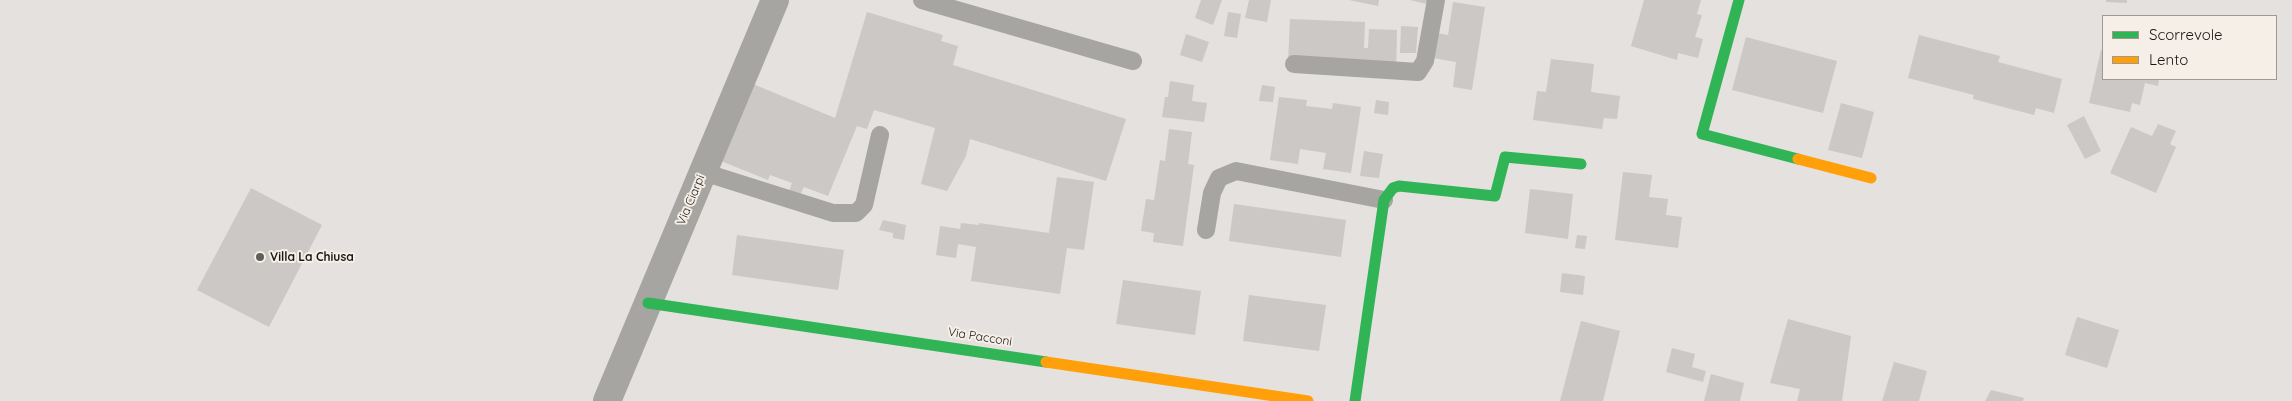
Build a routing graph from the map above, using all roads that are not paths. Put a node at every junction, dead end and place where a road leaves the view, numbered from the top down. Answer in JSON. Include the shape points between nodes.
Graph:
{"nodes":[{"id":1,"x":775,"y":0,"type":"edge"},
{"id":2,"x":922,"y":0,"type":"edge"},
{"id":3,"x":1436,"y":0,"type":"edge"},
{"id":4,"x":1739,"y":0,"type":"edge"},
{"id":5,"x":1133,"y":61,"type":"dead end"},
{"id":6,"x":1294,"y":64,"type":"dead end"},
{"id":7,"x":880,"y":135,"type":"dead end"},
{"id":8,"x":1581,"y":164,"type":"dead end"},
{"id":9,"x":703,"y":172,"type":"junction"},
{"id":10,"x":1871,"y":178,"type":"dead end"},
{"id":11,"x":1384,"y":200,"type":"junction"},
{"id":12,"x":1206,"y":230,"type":"dead end"},
{"id":13,"x":648,"y":303,"type":"junction"},
{"id":14,"x":607,"y":401,"type":"edge"},
{"id":15,"x":1308,"y":401,"type":"edge"},
{"id":16,"x":1355,"y":401,"type":"edge"}],
"edges":[{"from":1,"to":9,"type":"street","name":"Via Ciarpi"},
{"from":2,"to":5,"type":"lane"},
{"from":3,"to":6,"type":"lane","via":[[1425,61],[1418,72]]},
{"from":4,"to":10,"type":"street","via":[[1702,134]]},
{"from":7,"to":9,"type":"lane","via":[[864,205],[856,213],[833,213]]},
{"from":8,"to":11,"type":"street","via":[[1505,157],[1495,196],[1399,186],[1393,188]]},
{"from":9,"to":13,"type":"street","name":"Via Ciarpi"},
{"from":11,"to":12,"type":"lane","via":[[1236,171],[1219,178],[1212,193]]},
{"from":11,"to":16,"type":"street"},
{"from":13,"to":14,"type":"street","name":"Via Ciarpi"},
{"from":13,"to":15,"type":"street","name":"Via Pacconi"}]}
